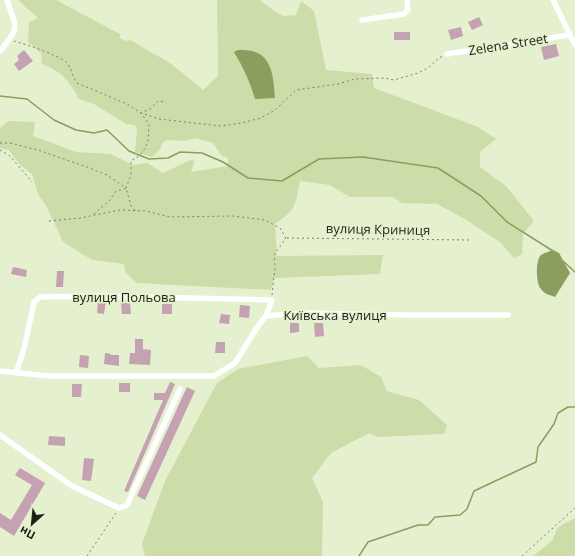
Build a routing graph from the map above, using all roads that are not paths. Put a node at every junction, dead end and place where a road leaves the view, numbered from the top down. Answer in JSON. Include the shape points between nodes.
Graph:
{"nodes":[{"id":1,"x":7,"y":0,"type":"edge"},
{"id":2,"x":407,"y":0,"type":"edge"},
{"id":3,"x":553,"y":0,"type":"edge"},
{"id":4,"x":362,"y":20,"type":"dead end"},
{"id":5,"x":569,"y":35,"type":"junction"},
{"id":6,"x":575,"y":45,"type":"edge"},
{"id":7,"x":0,"y":51,"type":"edge"},
{"id":8,"x":447,"y":54,"type":"road end"},
{"id":9,"x":508,"y":314,"type":"dead end"},
{"id":10,"x":266,"y":316,"type":"junction"},
{"id":11,"x":0,"y":371,"type":"edge"},
{"id":12,"x":16,"y":373,"type":"junction"},
{"id":13,"x":180,"y":389,"type":"dead end"},
{"id":14,"x":0,"y":435,"type":"edge"}],
"edges":[{"from":1,"to":7,"type":"street","via":[[15,30]]},
{"from":2,"to":4,"type":"street","via":[[408,10],[404,14]]},
{"from":3,"to":5,"type":"street"},
{"from":5,"to":6,"type":"street"},
{"from":5,"to":8,"type":"street","name":"Zelena Street"},
{"from":9,"to":10,"type":"street","name":"Київська вулиця","via":[[303,313]]},
{"from":10,"to":12,"type":"street","name":"Київська вулиця","via":[[235,363],[214,376],[48,376]]},
{"from":10,"to":12,"type":"street","name":"вулиця Польова","via":[[272,300],[40,297],[34,302],[24,350]]},
{"from":11,"to":12,"type":"street","name":"Київська вулиця"},
{"from":13,"to":14,"type":"street","via":[[127,505],[119,508],[72,486]]}]}
